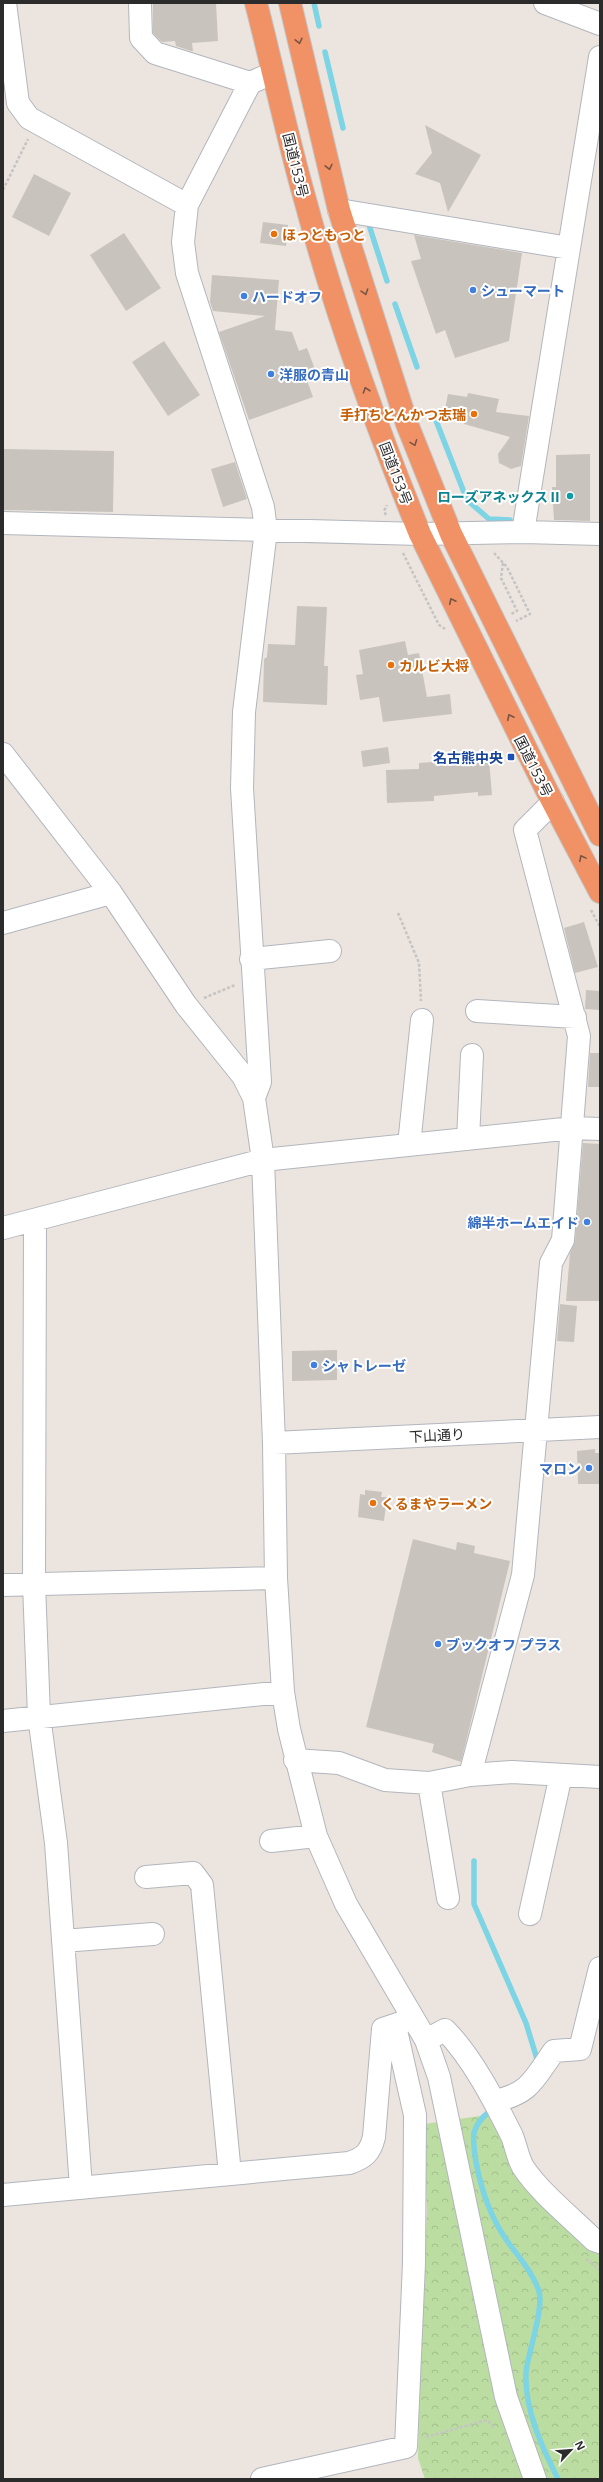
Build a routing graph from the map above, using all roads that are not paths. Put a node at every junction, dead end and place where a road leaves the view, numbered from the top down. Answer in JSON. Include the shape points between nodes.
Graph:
{"nodes":[{"id":1,"x":4,"y":3,"type":"edge"},
{"id":2,"x":140,"y":3,"type":"edge"},
{"id":3,"x":256,"y":3,"type":"edge"},
{"id":4,"x":290,"y":3,"type":"edge"},
{"id":5,"x":546,"y":3,"type":"edge"},
{"id":6,"x":600,"y":24,"type":"edge"},
{"id":7,"x":600,"y":57,"type":"edge"},
{"id":8,"x":273,"y":73,"type":"junction"},
{"id":9,"x":250,"y":83,"type":"junction"},
{"id":10,"x":187,"y":205,"type":"junction"},
{"id":11,"x":339,"y":210,"type":"junction"},
{"id":12,"x":569,"y":248,"type":"junction"},
{"id":13,"x":3,"y":523,"type":"edge"},
{"id":14,"x":266,"y":530,"type":"junction"},
{"id":15,"x":523,"y":532,"type":"junction"},
{"id":16,"x":420,"y":534,"type":"junction"},
{"id":17,"x":451,"y":534,"type":"junction"},
{"id":18,"x":600,"y":534,"type":"edge"},
{"id":19,"x":3,"y":754,"type":"edge"},
{"id":20,"x":553,"y":802,"type":"junction"},
{"id":21,"x":600,"y":835,"type":"edge"},
{"id":22,"x":600,"y":892,"type":"edge"},
{"id":23,"x":111,"y":893,"type":"junction"},
{"id":24,"x":3,"y":923,"type":"edge"},
{"id":25,"x":330,"y":951,"type":"dead end"},
{"id":26,"x":252,"y":968,"type":"junction"},
{"id":27,"x":477,"y":1011,"type":"dead end"},
{"id":28,"x":575,"y":1017,"type":"junction"},
{"id":29,"x":422,"y":1020,"type":"road end"},
{"id":30,"x":472,"y":1055,"type":"dead end"},
{"id":31,"x":254,"y":1098,"type":"junction"},
{"id":32,"x":573,"y":1128,"type":"junction"},
{"id":33,"x":600,"y":1129,"type":"edge"},
{"id":34,"x":468,"y":1139,"type":"junction"},
{"id":35,"x":409,"y":1145,"type":"junction"},
{"id":36,"x":263,"y":1160,"type":"junction"},
{"id":37,"x":35,"y":1220,"type":"junction"},
{"id":38,"x":3,"y":1226,"type":"edge"},
{"id":39,"x":600,"y":1427,"type":"edge"},
{"id":40,"x":536,"y":1430,"type":"junction"},
{"id":41,"x":274,"y":1443,"type":"junction"},
{"id":42,"x":276,"y":1578,"type":"junction"},
{"id":43,"x":34,"y":1584,"type":"junction"},
{"id":44,"x":3,"y":1585,"type":"edge"},
{"id":45,"x":283,"y":1692,"type":"junction"},
{"id":46,"x":39,"y":1716,"type":"junction"},
{"id":47,"x":3,"y":1721,"type":"edge"},
{"id":48,"x":295,"y":1760,"type":"junction"},
{"id":49,"x":470,"y":1775,"type":"junction"},
{"id":50,"x":561,"y":1775,"type":"junction"},
{"id":51,"x":600,"y":1777,"type":"edge"},
{"id":52,"x":429,"y":1783,"type":"junction"},
{"id":53,"x":316,"y":1836,"type":"junction"},
{"id":54,"x":271,"y":1841,"type":"dead end"},
{"id":55,"x":146,"y":1877,"type":"dead end"},
{"id":56,"x":448,"y":1898,"type":"dead end"},
{"id":57,"x":530,"y":1914,"type":"dead end"},
{"id":58,"x":153,"y":1934,"type":"dead end"},
{"id":59,"x":63,"y":1941,"type":"junction"},
{"id":60,"x":600,"y":1968,"type":"edge"},
{"id":61,"x":404,"y":2022,"type":"junction"},
{"id":62,"x":426,"y":2040,"type":"junction"},
{"id":63,"x":494,"y":2101,"type":"junction"},
{"id":64,"x":230,"y":2174,"type":"junction"},
{"id":65,"x":81,"y":2187,"type":"junction"},
{"id":66,"x":3,"y":2195,"type":"edge"},
{"id":67,"x":600,"y":2242,"type":"edge"},
{"id":68,"x":262,"y":2479,"type":"edge"},
{"id":69,"x":535,"y":2479,"type":"edge"}],
"edges":[{"from":1,"to":10,"type":"street","via":[[18,103],[29,118]]},
{"from":2,"to":9,"type":"street","via":[[141,38],[155,53]]},
{"from":3,"to":8,"type":"highway","name":"国道153号"},
{"from":4,"to":11,"type":"highway","name":"国道153号","one_way":true},
{"from":5,"to":6,"type":"street"},
{"from":7,"to":12,"type":"street"},
{"from":8,"to":9,"type":"street"},
{"from":16,"to":8,"type":"highway","name":"国道153号","one_way":true,"via":[[377,424],[334,296],[305,202]]},
{"from":9,"to":10,"type":"street"},
{"from":10,"to":14,"type":"street","via":[[183,242],[187,273],[264,507]]},
{"from":11,"to":12,"type":"street"},
{"from":11,"to":17,"type":"highway","name":"国道153号","one_way":true,"via":[[407,424]]},
{"from":12,"to":15,"type":"street"},
{"from":13,"to":14,"type":"street"},
{"from":14,"to":16,"type":"street"},
{"from":14,"to":26,"type":"street","via":[[244,712],[242,788]]},
{"from":15,"to":17,"type":"street"},
{"from":15,"to":18,"type":"street"},
{"from":16,"to":17,"type":"street"},
{"from":20,"to":16,"type":"highway","name":"国道153号","one_way":true},
{"from":17,"to":21,"type":"highway","name":"国道153号"},
{"from":19,"to":23,"type":"street"},
{"from":22,"to":20,"type":"highway","name":"国道153号","one_way":true},
{"from":20,"to":28,"type":"street","via":[[525,830]]},
{"from":23,"to":24,"type":"street"},
{"from":23,"to":31,"type":"street","via":[[186,1005],[243,1076]]},
{"from":25,"to":26,"type":"street"},
{"from":26,"to":31,"type":"street","via":[[260,1082]]},
{"from":27,"to":28,"type":"street"},
{"from":28,"to":32,"type":"street","via":[[579,1036]]},
{"from":29,"to":35,"type":"street"},
{"from":30,"to":34,"type":"street"},
{"from":31,"to":36,"type":"street"},
{"from":32,"to":33,"type":"street"},
{"from":32,"to":34,"type":"street"},
{"from":32,"to":40,"type":"street","via":[[563,1240],[551,1263]]},
{"from":34,"to":35,"type":"street"},
{"from":35,"to":36,"type":"street"},
{"from":36,"to":37,"type":"street"},
{"from":36,"to":41,"type":"street"},
{"from":37,"to":38,"type":"street"},
{"from":37,"to":43,"type":"street"},
{"from":39,"to":40,"type":"street","name":"下山通り"},
{"from":40,"to":41,"type":"street","name":"下山通り"},
{"from":40,"to":49,"type":"street","via":[[523,1575]]},
{"from":41,"to":42,"type":"street"},
{"from":42,"to":43,"type":"street"},
{"from":42,"to":45,"type":"street"},
{"from":43,"to":44,"type":"street"},
{"from":43,"to":46,"type":"street"},
{"from":45,"to":46,"type":"street"},
{"from":45,"to":48,"type":"street"},
{"from":46,"to":47,"type":"street"},
{"from":46,"to":59,"type":"street","via":[[56,1843]]},
{"from":48,"to":52,"type":"street","via":[[339,1763],[385,1780]]},
{"from":48,"to":53,"type":"street"},
{"from":49,"to":50,"type":"street","via":[[512,1772]]},
{"from":49,"to":52,"type":"street"},
{"from":50,"to":51,"type":"street"},
{"from":50,"to":57,"type":"street"},
{"from":52,"to":56,"type":"street"},
{"from":53,"to":54,"type":"street"},
{"from":53,"to":61,"type":"street"},
{"from":55,"to":64,"type":"street","via":[[193,1873],[202,1885]]},
{"from":58,"to":59,"type":"street"},
{"from":59,"to":65,"type":"street"},
{"from":60,"to":63,"type":"street","via":[[580,2049],[554,2051],[522,2092],[511,2098]]},
{"from":61,"to":62,"type":"street"},
{"from":61,"to":64,"type":"street","via":[[383,2029],[374,2137],[371,2149],[363,2158],[349,2163]]},
{"from":61,"to":68,"type":"street","via":[[415,2115],[414,2263],[406,2448]]},
{"from":62,"to":63,"type":"street","via":[[445,2030],[456,2042]]},
{"from":62,"to":69,"type":"street","via":[[439,2077],[506,2398]]},
{"from":63,"to":67,"type":"street","via":[[523,2166],[560,2207],[594,2240]]},
{"from":64,"to":65,"type":"street"},
{"from":65,"to":66,"type":"street"}]}
